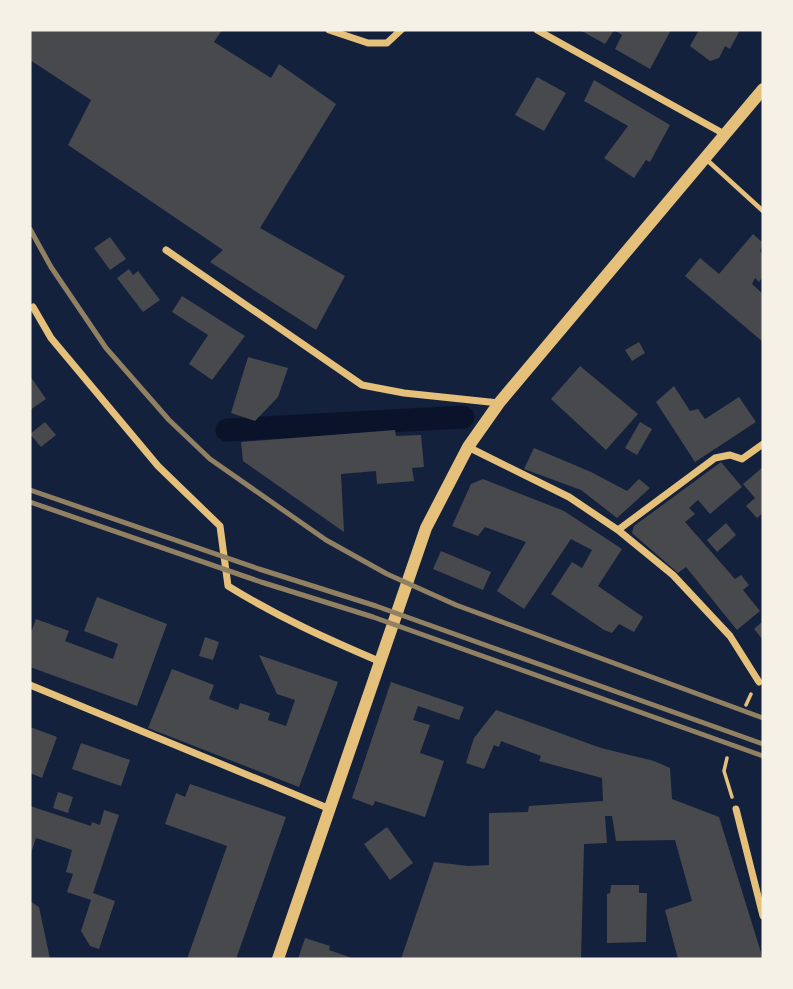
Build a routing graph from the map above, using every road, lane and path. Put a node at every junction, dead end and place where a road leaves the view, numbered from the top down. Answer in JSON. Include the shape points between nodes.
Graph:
{"nodes":[{"id":1,"x":329,"y":30,"type":"edge"},
{"id":2,"x":401,"y":30,"type":"edge"},
{"id":3,"x":537,"y":30,"type":"edge"},
{"id":4,"x":763,"y":89,"type":"edge"},
{"id":5,"x":726,"y":135,"type":"junction"},
{"id":6,"x":706,"y":159,"type":"junction"},
{"id":7,"x":763,"y":211,"type":"edge"},
{"id":8,"x":166,"y":250,"type":"dead end"},
{"id":9,"x":33,"y":307,"type":"dead end"},
{"id":10,"x":499,"y":403,"type":"junction"},
{"id":11,"x":763,"y":444,"type":"edge"},
{"id":12,"x":468,"y":447,"type":"junction"},
{"id":13,"x":618,"y":530,"type":"junction"},
{"id":14,"x":380,"y":662,"type":"junction"},
{"id":15,"x":759,"y":682,"type":"dead end"},
{"id":16,"x":30,"y":685,"type":"edge"},
{"id":17,"x":727,"y":758,"type":"dead end"},
{"id":18,"x":330,"y":809,"type":"junction"},
{"id":19,"x":736,"y":809,"type":"joint"},
{"id":20,"x":763,"y":916,"type":"edge"},
{"id":21,"x":278,"y":959,"type":"edge"}],
"edges":[{"from":1,"to":2,"type":"street","via":[[368,43],[387,43]]},
{"from":3,"to":5,"type":"street"},
{"from":4,"to":5,"type":"main road"},
{"from":5,"to":6,"type":"main road"},
{"from":6,"to":7,"type":"lane"},
{"from":6,"to":10,"type":"main road"},
{"from":8,"to":10,"type":"street","via":[[362,385]]},
{"from":9,"to":14,"type":"street","via":[[51,338],[158,466],[220,526],[228,586],[324,639]]},
{"from":10,"to":12,"type":"main road"},
{"from":11,"to":13,"type":"street","via":[[742,460],[730,455],[715,458]]},
{"from":12,"to":13,"type":"street","via":[[569,497]]},
{"from":12,"to":14,"type":"main road","via":[[426,528]]},
{"from":13,"to":15,"type":"street","via":[[673,575],[730,636]]},
{"from":14,"to":18,"type":"main road"},
{"from":16,"to":18,"type":"street"},
{"from":17,"to":19,"type":"path","via":[[724,771]]},
{"from":18,"to":21,"type":"main road"},
{"from":19,"to":20,"type":"street"}]}
